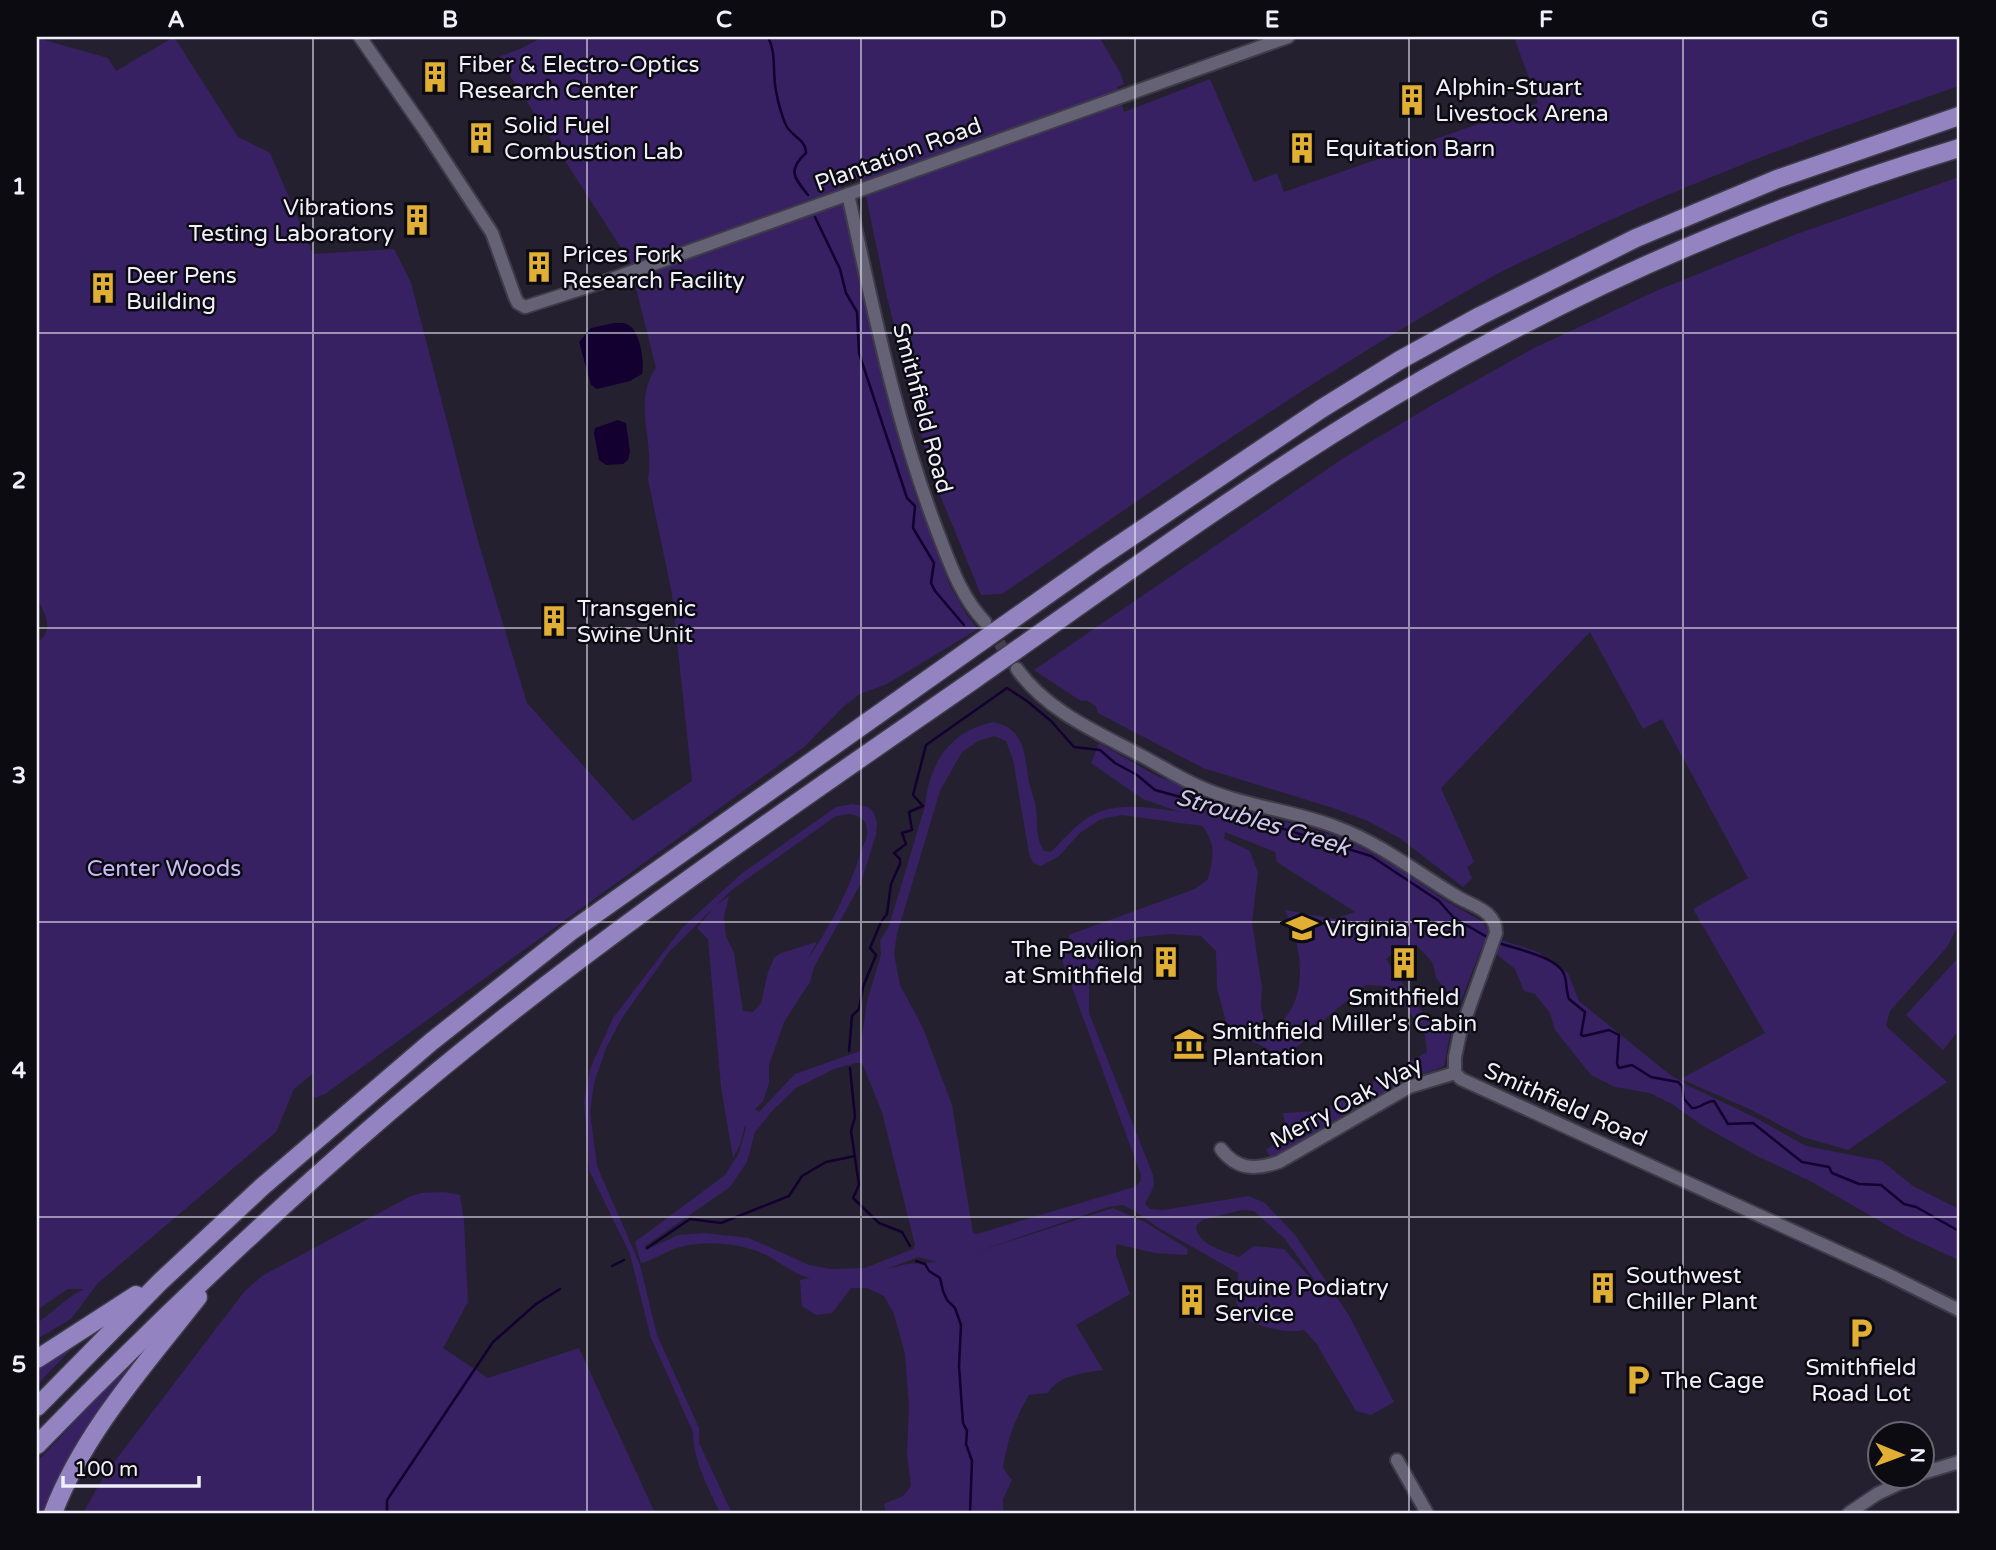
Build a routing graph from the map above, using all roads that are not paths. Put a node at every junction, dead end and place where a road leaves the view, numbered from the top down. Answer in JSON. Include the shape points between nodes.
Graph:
{"nodes":[{"id":1,"x":360,"y":37,"type":"edge"},
{"id":2,"x":1288,"y":37,"type":"edge"},
{"id":3,"x":1959,"y":116,"type":"edge"},
{"id":4,"x":1959,"y":148,"type":"edge"},
{"id":5,"x":848,"y":194,"type":"junction"},
{"id":6,"x":985,"y":622,"type":"tunnel mouth"},
{"id":7,"x":1017,"y":668,"type":"tunnel mouth"},
{"id":8,"x":1455,"y":1073,"type":"junction"},
{"id":9,"x":1221,"y":1149,"type":"dead end"},
{"id":10,"x":234,"y":1250,"type":"junction"},
{"id":11,"x":160,"y":1282,"type":"junction"},
{"id":12,"x":1959,"y":1310,"type":"edge"},
{"id":13,"x":37,"y":1359,"type":"edge"},
{"id":14,"x":37,"y":1407,"type":"edge"},
{"id":15,"x":37,"y":1445,"type":"edge"},
{"id":16,"x":1397,"y":1460,"type":"dead end"},
{"id":17,"x":1959,"y":1462,"type":"edge"},
{"id":18,"x":1937,"y":1469,"type":"edge"},
{"id":19,"x":1885,"y":1490,"type":"edge"},
{"id":20,"x":53,"y":1513,"type":"edge"},
{"id":21,"x":1427,"y":1513,"type":"edge"},
{"id":22,"x":1849,"y":1513,"type":"edge"}],
"edges":[{"from":1,"to":5,"type":"street","name":"Plantation Road","via":[[492,233],[522,306],[539,304]]},
{"from":2,"to":5,"type":"street","name":"Plantation Road"},
{"from":3,"to":11,"type":"highway","via":[[1777,179],[1636,238],[1480,316],[1321,409],[1090,565],[570,932],[420,1051]]},
{"from":4,"to":10,"type":"highway","via":[[1774,211],[1637,269],[1482,346],[1332,434],[793,804],[584,957],[389,1112]]},
{"from":5,"to":6,"type":"street","name":"Smithfield Road","via":[[922,491],[963,592]]},
{"from":7,"to":8,"type":"street","name":"Smithfield Road","via":[[1045,700],[1070,718],[1197,786],[1354,834],[1485,911],[1496,933],[1460,1033]]},
{"from":8,"to":9,"type":"street","name":"Merry Oak Way","via":[[1409,1087],[1279,1162],[1245,1167]]},
{"from":8,"to":12,"type":"street","name":"Smithfield Road","via":[[1468,1083]]},
{"from":10,"to":15,"type":"highway"},
{"from":10,"to":20,"type":"highway","via":[[103,1421]]},
{"from":11,"to":13,"type":"highway"},
{"from":11,"to":14,"type":"highway"},
{"from":16,"to":21,"type":"street"},
{"from":17,"to":18,"type":"street"},
{"from":19,"to":22,"type":"street"}]}
